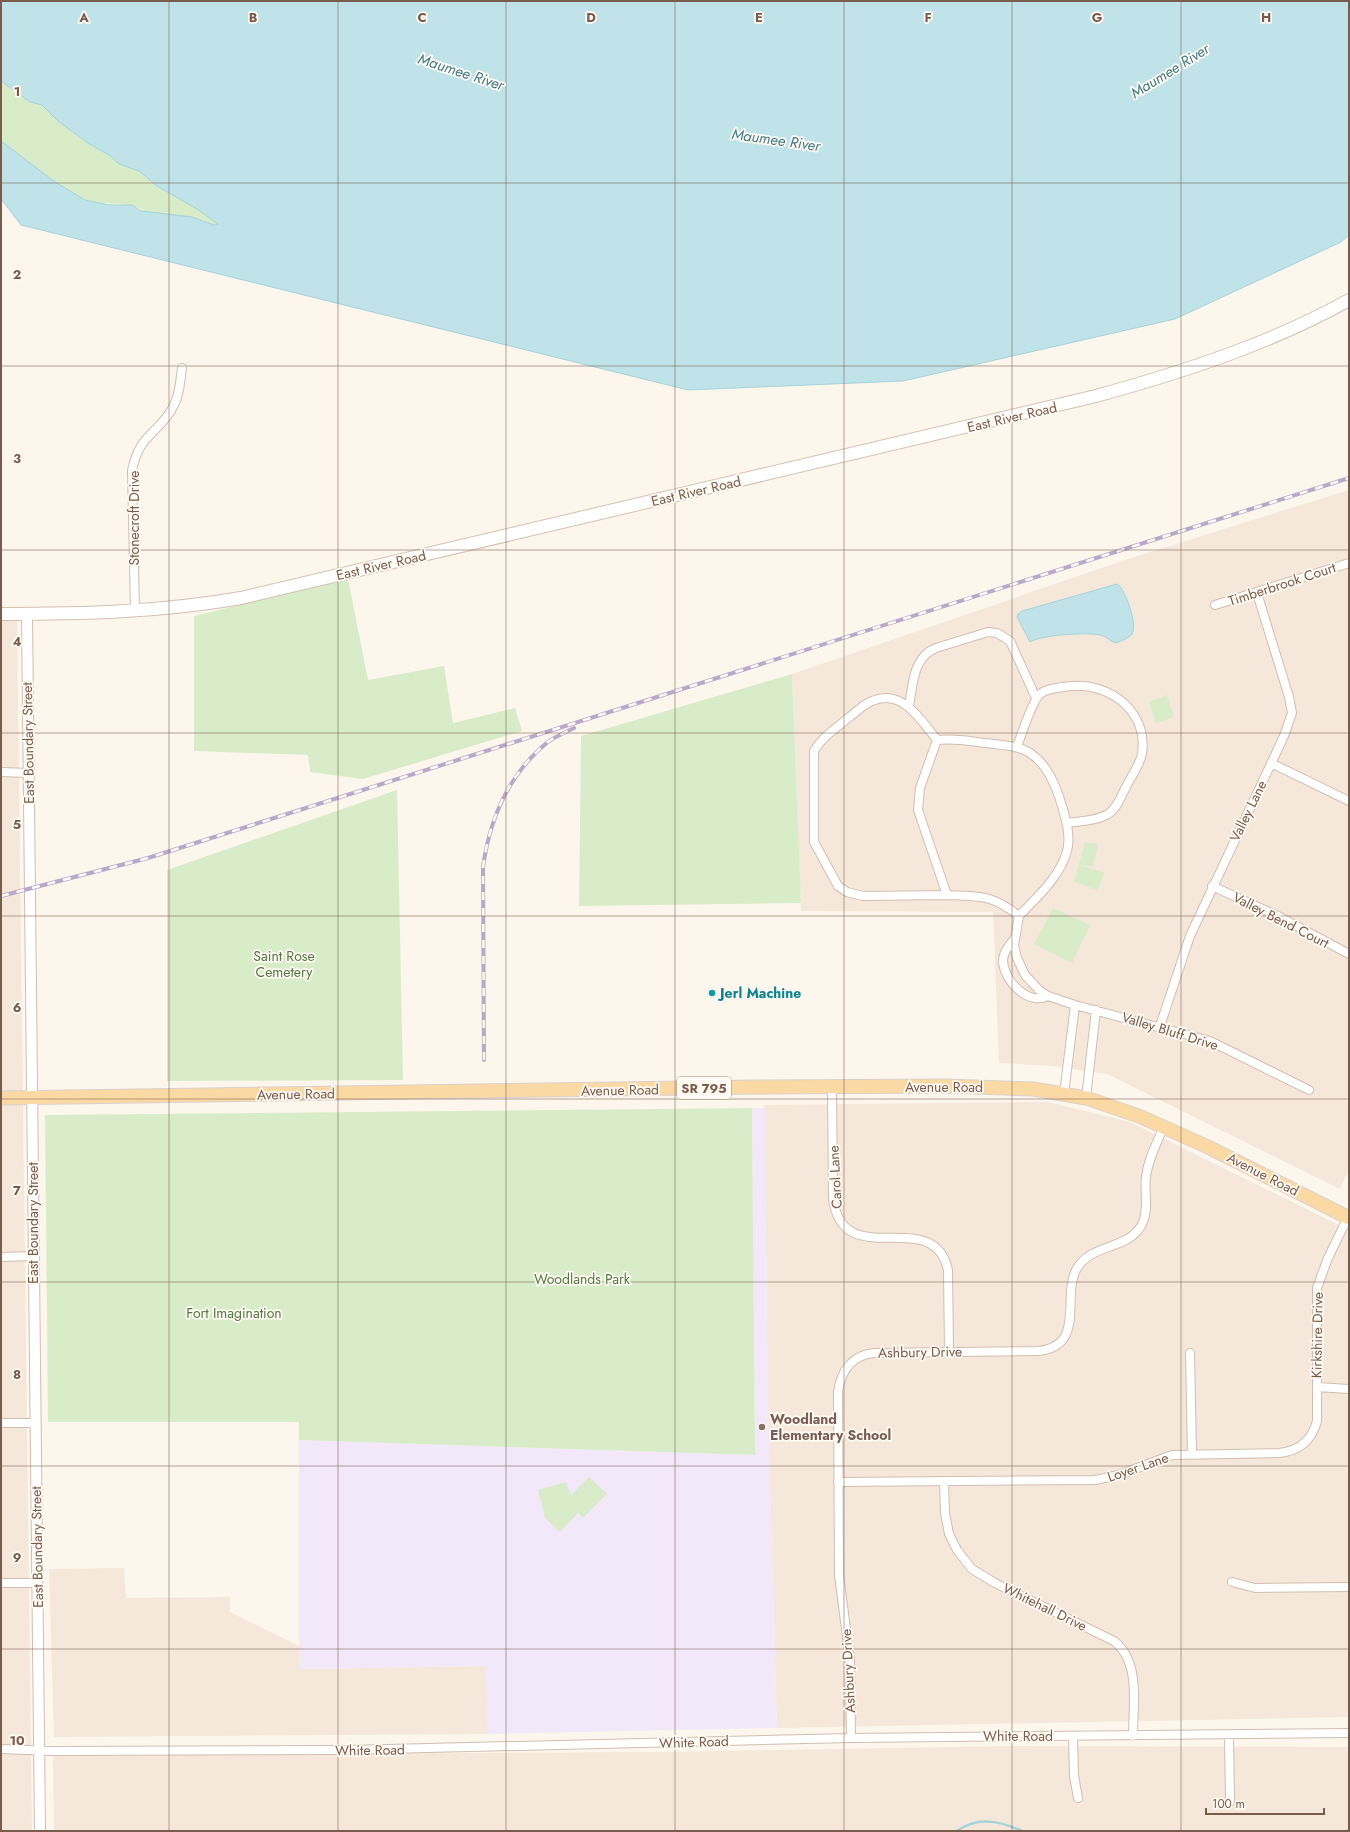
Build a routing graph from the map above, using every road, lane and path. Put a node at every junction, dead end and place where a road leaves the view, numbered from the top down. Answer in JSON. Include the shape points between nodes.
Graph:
{"nodes":[{"id":1,"x":1349,"y":300,"type":"edge"},
{"id":2,"x":182,"y":368,"type":"dead end"},
{"id":3,"x":1349,"y":563,"type":"edge"},
{"id":4,"x":1257,"y":593,"type":"junction"},
{"id":5,"x":1215,"y":605,"type":"dead end"},
{"id":6,"x":135,"y":612,"type":"junction"},
{"id":7,"x":1,"y":614,"type":"edge"},
{"id":8,"x":27,"y":614,"type":"junction"},
{"id":9,"x":1036,"y":698,"type":"junction"},
{"id":10,"x":909,"y":706,"type":"junction"},
{"id":11,"x":937,"y":740,"type":"junction"},
{"id":12,"x":1017,"y":747,"type":"junction"},
{"id":13,"x":1271,"y":763,"type":"junction"},
{"id":14,"x":1,"y":772,"type":"edge"},
{"id":15,"x":29,"y":773,"type":"junction"},
{"id":16,"x":1349,"y":801,"type":"edge"},
{"id":17,"x":1066,"y":823,"type":"junction"},
{"id":18,"x":1212,"y":886,"type":"junction"},
{"id":19,"x":947,"y":895,"type":"junction"},
{"id":20,"x":1019,"y":916,"type":"junction"},
{"id":21,"x":1014,"y":938,"type":"junction"},
{"id":22,"x":1349,"y":954,"type":"edge"},
{"id":23,"x":1048,"y":996,"type":"junction"},
{"id":24,"x":1075,"y":1005,"type":"junction"},
{"id":25,"x":1096,"y":1010,"type":"junction"},
{"id":26,"x":1160,"y":1026,"type":"junction"},
{"id":27,"x":832,"y":1087,"type":"junction"},
{"id":28,"x":1309,"y":1090,"type":"dead end"},
{"id":29,"x":1064,"y":1094,"type":"junction"},
{"id":30,"x":32,"y":1097,"type":"junction"},
{"id":31,"x":1,"y":1098,"type":"edge"},
{"id":32,"x":1086,"y":1098,"type":"junction"},
{"id":33,"x":1164,"y":1126,"type":"junction"},
{"id":34,"x":1348,"y":1217,"type":"edge"},
{"id":35,"x":33,"y":1256,"type":"junction"},
{"id":36,"x":1,"y":1257,"type":"edge"},
{"id":37,"x":949,"y":1352,"type":"junction"},
{"id":38,"x":1190,"y":1353,"type":"dead end"},
{"id":39,"x":1317,"y":1387,"type":"junction"},
{"id":40,"x":1349,"y":1389,"type":"edge"},
{"id":41,"x":1,"y":1423,"type":"edge"},
{"id":42,"x":35,"y":1423,"type":"junction"},
{"id":43,"x":1192,"y":1454,"type":"junction"},
{"id":44,"x":944,"y":1481,"type":"junction"},
{"id":45,"x":838,"y":1482,"type":"junction"},
{"id":46,"x":1232,"y":1582,"type":"dead end"},
{"id":47,"x":1,"y":1583,"type":"edge"},
{"id":48,"x":37,"y":1583,"type":"junction"},
{"id":49,"x":1349,"y":1587,"type":"edge"},
{"id":50,"x":1349,"y":1733,"type":"edge"},
{"id":51,"x":1073,"y":1736,"type":"junction"},
{"id":52,"x":1133,"y":1736,"type":"junction"},
{"id":53,"x":1229,"y":1736,"type":"junction"},
{"id":54,"x":851,"y":1738,"type":"junction"},
{"id":55,"x":1,"y":1749,"type":"edge"},
{"id":56,"x":39,"y":1750,"type":"junction"},
{"id":57,"x":1078,"y":1798,"type":"dead end"},
{"id":58,"x":1230,"y":1802,"type":"dead end"},
{"id":59,"x":40,"y":1831,"type":"edge"}],
"edges":[{"from":1,"to":6,"type":"main road","name":"East River Road","via":[[1253,345],[1148,382],[1096,396],[241,598]]},
{"from":2,"to":6,"type":"street","name":"Stonecroft Drive","via":[[173,408],[144,440],[134,459],[132,471]]},
{"from":3,"to":4,"type":"street","name":"Timberbrook Court"},
{"from":4,"to":5,"type":"street","name":"Timberbrook Court"},
{"from":4,"to":13,"type":"street","name":"Valley Lane","via":[[1292,709],[1289,725]]},
{"from":6,"to":8,"type":"main road","name":"East River Road"},
{"from":7,"to":8,"type":"main road","name":"East River Road"},
{"from":8,"to":15,"type":"street","name":"East Boundary Street"},
{"from":9,"to":10,"type":"street","via":[[1010,641],[996,633],[988,632],[936,648],[922,656],[917,664]]},
{"from":9,"to":12,"type":"street"},
{"from":9,"to":17,"type":"street","via":[[1044,692],[1074,686],[1087,686],[1112,693],[1127,705],[1139,723],[1142,733],[1141,756],[1114,810],[1102,817]]},
{"from":10,"to":11,"type":"street"},
{"from":10,"to":19,"type":"street","via":[[891,699],[880,698],[872,701],[817,745],[814,751],[814,842],[838,886],[847,892],[863,896]]},
{"from":11,"to":12,"type":"street","name":"Valley Bluff Drive","via":[[952,738]]},
{"from":11,"to":19,"type":"street","via":[[920,788],[918,810]]},
{"from":12,"to":17,"type":"street","name":"Valley Bluff Drive","via":[[1036,759],[1050,774]]},
{"from":13,"to":16,"type":"street"},
{"from":13,"to":18,"type":"street","name":"Valley Lane"},
{"from":14,"to":15,"type":"street"},
{"from":15,"to":30,"type":"street","name":"East Boundary Street"},
{"from":17,"to":20,"type":"street","name":"Valley Bluff Drive","via":[[1067,852],[1060,867]]},
{"from":18,"to":22,"type":"street","name":"Valley Bend Court","via":[[1278,916]]},
{"from":18,"to":26,"type":"street","name":"Valley Lane","via":[[1181,958]]},
{"from":19,"to":20,"type":"street","via":[[980,896],[1004,904]]},
{"from":20,"to":21,"type":"street","name":"Valley Bluff Drive"},
{"from":21,"to":23,"type":"street","name":"Valley Bluff Drive","via":[[1020,967],[1033,985]]},
{"from":21,"to":23,"type":"street","name":"Valley Bluff Drive","via":[[1004,956],[1005,969],[1010,978],[1027,996],[1039,999]]},
{"from":23,"to":24,"type":"street","name":"Valley Bluff Drive"},
{"from":24,"to":25,"type":"street","name":"Valley Bluff Drive"},
{"from":24,"to":29,"type":"street"},
{"from":25,"to":26,"type":"street","name":"Valley Bluff Drive"},
{"from":25,"to":32,"type":"street"},
{"from":26,"to":28,"type":"street","name":"Valley Bluff Drive","via":[[1210,1041]]},
{"from":27,"to":29,"type":"main road","name":"Avenue Road","number":"SR 795","via":[[992,1087]]},
{"from":27,"to":30,"type":"main road","name":"Avenue Road","number":"SR 795"},
{"from":27,"to":37,"type":"street","name":"Carol Lane","via":[[833,1198],[837,1216],[845,1228],[857,1235],[867,1238],[917,1238],[938,1249],[945,1259],[948,1270]]},
{"from":29,"to":32,"type":"main road","name":"Avenue Road","number":"SR 795"},
{"from":30,"to":31,"type":"main road","number":"SR 795"},
{"from":30,"to":35,"type":"street","name":"East Boundary Street"},
{"from":32,"to":33,"type":"main road","name":"Avenue Road","number":"SR 795"},
{"from":33,"to":34,"type":"main road","name":"Avenue Road","number":"SR 795"},
{"from":33,"to":37,"type":"street","name":"Ashbury Drive","via":[[1148,1166],[1146,1208],[1140,1228],[1132,1237],[1096,1252],[1080,1263],[1072,1281],[1069,1328],[1059,1342],[1049,1349],[1038,1351]]},
{"from":34,"to":39,"type":"street","name":"Kirkshire Drive","via":[[1317,1288]]},
{"from":35,"to":36,"type":"street"},
{"from":35,"to":42,"type":"street","name":"East Boundary Street"},
{"from":37,"to":45,"type":"street","name":"Ashbury Drive","via":[[868,1353],[856,1358],[847,1366],[841,1377],[838,1392]]},
{"from":38,"to":43,"type":"street"},
{"from":39,"to":40,"type":"street"},
{"from":39,"to":43,"type":"street","name":"Loyer Lane","via":[[1315,1427],[1306,1442],[1296,1449],[1279,1453]]},
{"from":41,"to":42,"type":"street"},
{"from":42,"to":48,"type":"street","name":"East Boundary Street"},
{"from":43,"to":44,"type":"street","name":"Loyer Lane","via":[[1172,1455],[1119,1475],[1095,1480]]},
{"from":44,"to":45,"type":"street","name":"Loyer Lane"},
{"from":44,"to":52,"type":"street","name":"Whitehall Drive","via":[[945,1513],[949,1534],[957,1550],[972,1569],[995,1583],[1114,1641],[1124,1650],[1132,1668]]},
{"from":45,"to":54,"type":"street","name":"Ashbury Drive","via":[[839,1575],[850,1660]]},
{"from":46,"to":49,"type":"street","via":[[1254,1588]]},
{"from":47,"to":48,"type":"street"},
{"from":48,"to":56,"type":"street","name":"East Boundary Street"},
{"from":50,"to":53,"type":"street","name":"White Road"},
{"from":51,"to":52,"type":"street","name":"White Road"},
{"from":51,"to":54,"type":"street","name":"White Road"},
{"from":51,"to":57,"type":"street","via":[[1074,1776]]},
{"from":52,"to":53,"type":"street","name":"White Road"},
{"from":53,"to":58,"type":"street"},
{"from":54,"to":56,"type":"street","name":"White Road","via":[[374,1750]]},
{"from":55,"to":56,"type":"street","name":"White Road"},
{"from":56,"to":59,"type":"street","name":"East Boundary Street"}]}
